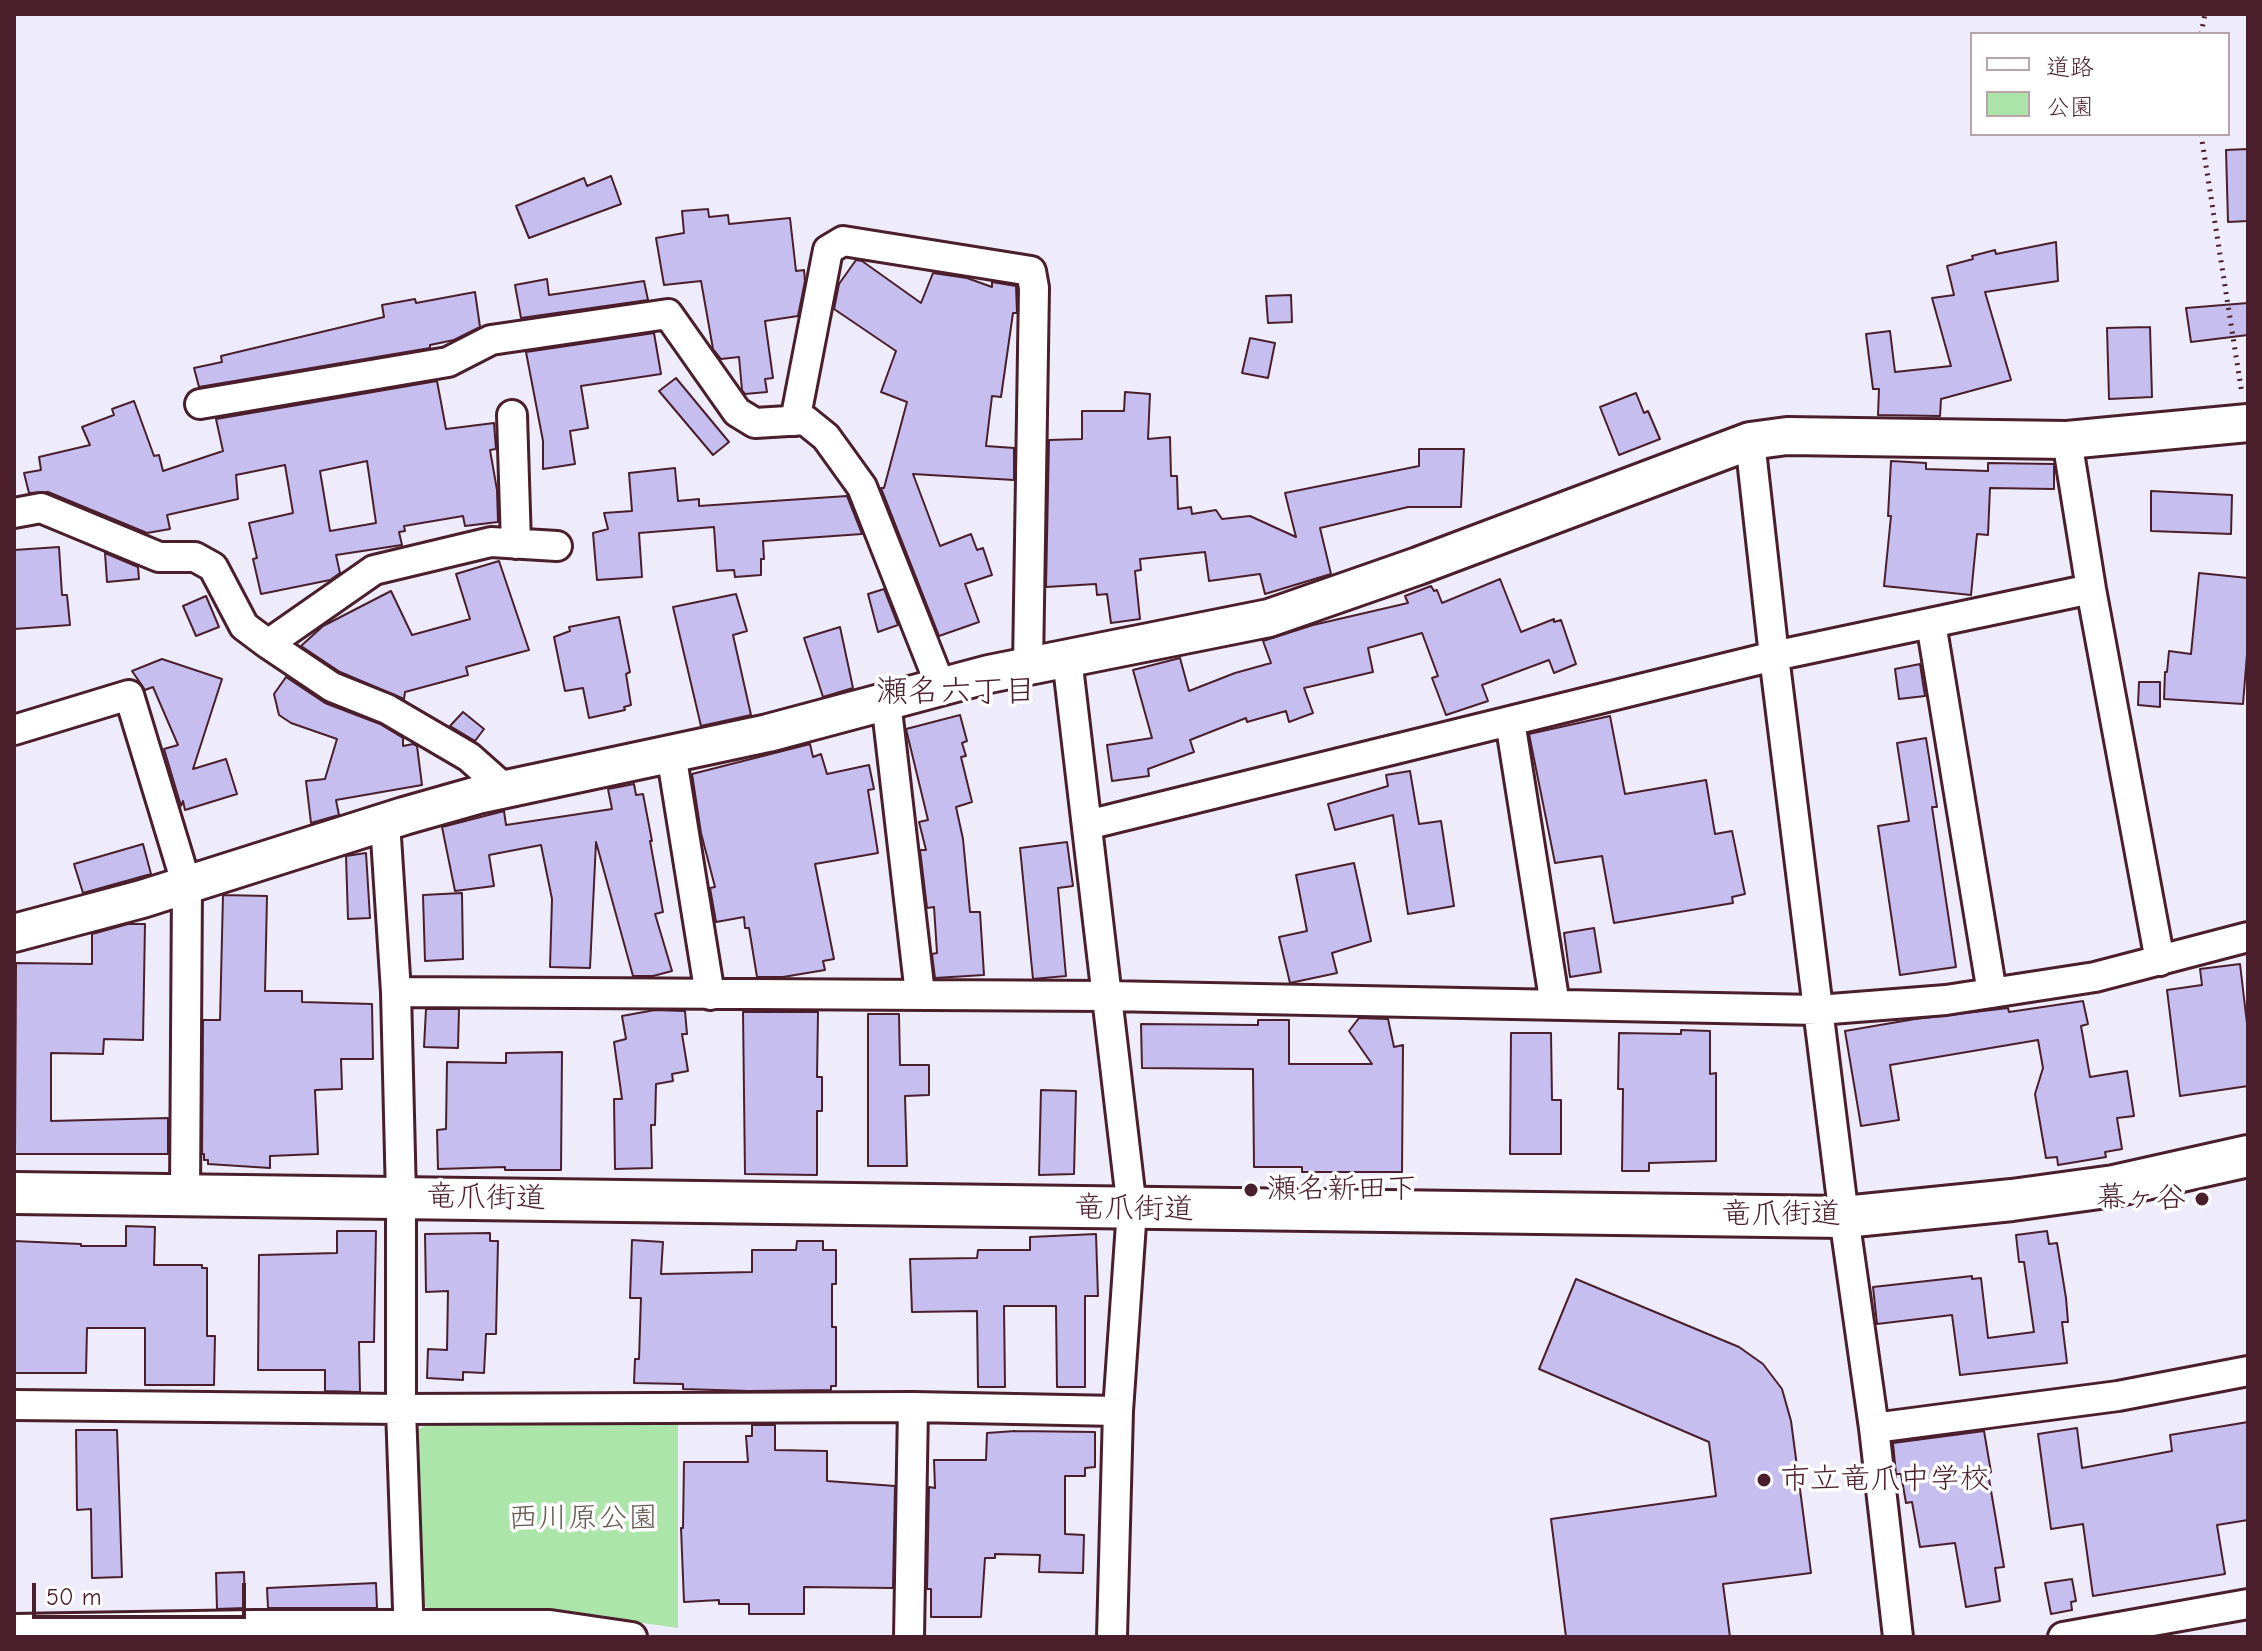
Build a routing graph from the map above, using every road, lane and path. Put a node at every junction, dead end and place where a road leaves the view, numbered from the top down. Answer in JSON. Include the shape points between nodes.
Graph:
{"nodes":[{"id":1,"x":2201,"y":136,"type":"edge"},
{"id":2,"x":200,"y":404,"type":"dead end"},
{"id":3,"x":512,"y":415,"type":"dead end"},
{"id":4,"x":795,"y":421,"type":"junction"},
{"id":5,"x":2247,"y":423,"type":"edge"},
{"id":6,"x":2067,"y":440,"type":"junction"},
{"id":7,"x":1750,"y":441,"type":"junction"},
{"id":8,"x":14,"y":513,"type":"edge"},
{"id":9,"x":516,"y":544,"type":"junction"},
{"id":10,"x":557,"y":546,"type":"dead end"},
{"id":11,"x":2091,"y":589,"type":"junction"},
{"id":12,"x":1931,"y":623,"type":"junction"},
{"id":13,"x":268,"y":644,"type":"junction"},
{"id":14,"x":1774,"y":656,"type":"junction"},
{"id":15,"x":1067,"y":658,"type":"junction"},
{"id":16,"x":1028,"y":666,"type":"junction"},
{"id":17,"x":941,"y":687,"type":"junction"},
{"id":18,"x":886,"y":701,"type":"junction"},
{"id":19,"x":1510,"y":721,"type":"junction"},
{"id":20,"x":14,"y":730,"type":"edge"},
{"id":21,"x":671,"y":753,"type":"junction"},
{"id":22,"x":505,"y":789,"type":"junction"},
{"id":23,"x":385,"y":822,"type":"junction"},
{"id":24,"x":1087,"y":825,"type":"junction"},
{"id":25,"x":187,"y":886,"type":"junction"},
{"id":26,"x":14,"y":933,"type":"edge"},
{"id":27,"x":2248,"y":937,"type":"edge"},
{"id":28,"x":2160,"y":961,"type":"junction"},
{"id":29,"x":396,"y":992,"type":"junction"},
{"id":30,"x":1992,"y":993,"type":"junction"},
{"id":31,"x":920,"y":994,"type":"junction"},
{"id":32,"x":710,"y":995,"type":"junction"},
{"id":33,"x":1107,"y":996,"type":"junction"},
{"id":34,"x":1555,"y":1005,"type":"junction"},
{"id":35,"x":1818,"y":1010,"type":"junction"},
{"id":36,"x":2248,"y":1156,"type":"edge"},
{"id":37,"x":14,"y":1193,"type":"edge"},
{"id":38,"x":185,"y":1194,"type":"junction"},
{"id":39,"x":401,"y":1197,"type":"junction"},
{"id":40,"x":1132,"y":1209,"type":"junction"},
{"id":41,"x":1844,"y":1217,"type":"junction"},
{"id":42,"x":2248,"y":1371,"type":"edge"},
{"id":43,"x":14,"y":1405,"type":"edge"},
{"id":44,"x":913,"y":1407,"type":"junction"},
{"id":45,"x":401,"y":1409,"type":"junction"},
{"id":46,"x":1118,"y":1411,"type":"junction"},
{"id":47,"x":1874,"y":1428,"type":"junction"},
{"id":48,"x":2248,"y":1604,"type":"edge"},
{"id":49,"x":14,"y":1629,"type":"edge"},
{"id":50,"x":254,"y":1631,"type":"edge"},
{"id":51,"x":409,"y":1631,"type":"edge"},
{"id":52,"x":550,"y":1631,"type":"edge"},
{"id":53,"x":110,"y":1633,"type":"edge"},
{"id":54,"x":632,"y":1637,"type":"edge"},
{"id":55,"x":909,"y":1637,"type":"edge"},
{"id":56,"x":1112,"y":1637,"type":"edge"},
{"id":57,"x":1898,"y":1637,"type":"edge"},
{"id":58,"x":2063,"y":1637,"type":"edge"}],
"edges":[{"from":1,"to":5,"type":"path"},
{"from":2,"to":4,"type":"street","via":[[448,362],[491,340],[668,314],[737,412],[755,423]]},
{"from":3,"to":9,"type":"street"},
{"from":4,"to":16,"type":"street","via":[[828,250],[843,241],[1031,271]]},
{"from":4,"to":17,"type":"street","via":[[805,420],[826,437],[862,487]]},
{"from":5,"to":6,"type":"street"},
{"from":6,"to":7,"type":"street","via":[[1787,436]]},
{"from":6,"to":11,"type":"street"},
{"from":7,"to":14,"type":"street"},
{"from":7,"to":15,"type":"street","via":[[1323,601],[1269,618]]},
{"from":8,"to":13,"type":"street","via":[[41,508],[159,557],[195,557],[213,567],[244,626]]},
{"from":9,"to":10,"type":"street"},
{"from":9,"to":13,"type":"street","via":[[491,542],[374,570]]},
{"from":11,"to":12,"type":"street"},
{"from":11,"to":28,"type":"street"},
{"from":12,"to":14,"type":"street"},
{"from":12,"to":30,"type":"street"},
{"from":13,"to":22,"type":"street","via":[[332,687],[387,709],[469,757]]},
{"from":14,"to":19,"type":"street"},
{"from":14,"to":35,"type":"street"},
{"from":15,"to":16,"type":"street"},
{"from":15,"to":24,"type":"street"},
{"from":16,"to":17,"type":"street"},
{"from":17,"to":18,"type":"street"},
{"from":18,"to":21,"type":"street"},
{"from":18,"to":31,"type":"street"},
{"from":19,"to":24,"type":"street"},
{"from":19,"to":34,"type":"street"},
{"from":20,"to":25,"type":"street","via":[[129,695]]},
{"from":21,"to":22,"type":"street"},
{"from":21,"to":32,"type":"street"},
{"from":22,"to":23,"type":"street"},
{"from":23,"to":25,"type":"street"},
{"from":23,"to":29,"type":"street"},
{"from":24,"to":33,"type":"street"},
{"from":25,"to":26,"type":"street"},
{"from":25,"to":38,"type":"street"},
{"from":27,"to":28,"type":"street"},
{"from":28,"to":30,"type":"street"},
{"from":29,"to":32,"type":"street"},
{"from":29,"to":39,"type":"street"},
{"from":30,"to":35,"type":"street"},
{"from":31,"to":32,"type":"street"},
{"from":31,"to":33,"type":"street"},
{"from":33,"to":34,"type":"street"},
{"from":33,"to":40,"type":"street"},
{"from":34,"to":35,"type":"street"},
{"from":35,"to":41,"type":"street"},
{"from":36,"to":41,"type":"main road","name":"竜爪街道","via":[[2114,1186]]},
{"from":37,"to":38,"type":"main road","name":"竜爪街道"},
{"from":38,"to":39,"type":"main road","name":"竜爪街道"},
{"from":39,"to":40,"type":"main road","name":"竜爪街道"},
{"from":39,"to":45,"type":"street"},
{"from":40,"to":41,"type":"main road","name":"竜爪街道"},
{"from":40,"to":46,"type":"street"},
{"from":41,"to":47,"type":"street"},
{"from":42,"to":47,"type":"street","via":[[2118,1396]]},
{"from":43,"to":45,"type":"street"},
{"from":44,"to":45,"type":"street"},
{"from":44,"to":46,"type":"street"},
{"from":44,"to":55,"type":"street"},
{"from":45,"to":51,"type":"street"},
{"from":46,"to":56,"type":"street"},
{"from":47,"to":57,"type":"street"},
{"from":48,"to":58,"type":"street"},
{"from":49,"to":53,"type":"street"},
{"from":50,"to":51,"type":"street"},
{"from":50,"to":53,"type":"street"},
{"from":51,"to":52,"type":"street"},
{"from":52,"to":54,"type":"street"}]}
